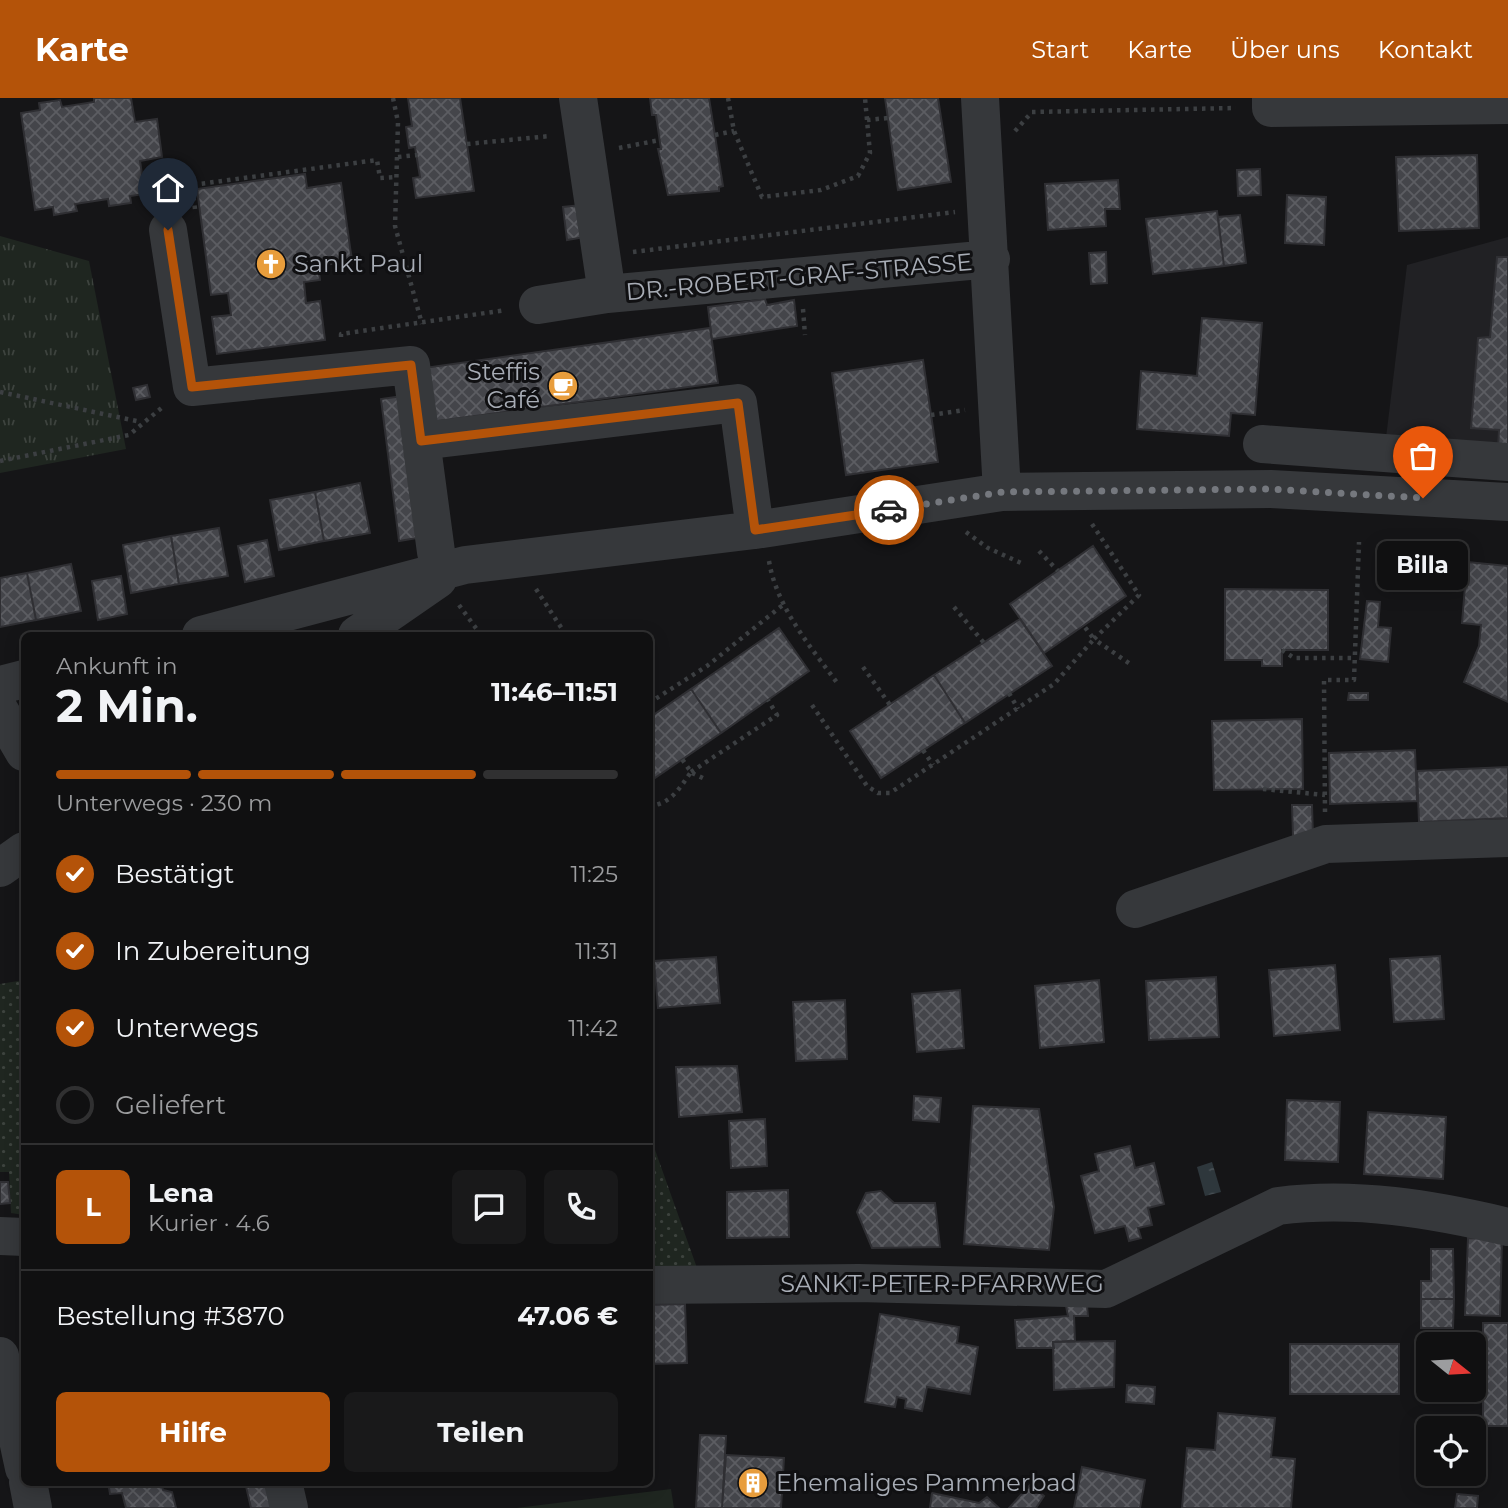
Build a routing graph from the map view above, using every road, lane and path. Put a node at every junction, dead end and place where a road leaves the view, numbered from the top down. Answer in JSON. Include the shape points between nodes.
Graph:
{"nodes":[{"id":1,"x":393,"y":98,"type":"edge"},
{"id":2,"x":728,"y":98,"type":"edge"},
{"id":3,"x":865,"y":98,"type":"edge"},
{"id":4,"x":980,"y":98,"type":"edge"},
{"id":5,"x":1271,"y":103,"type":"edge"},
{"id":6,"x":1508,"y":105,"type":"edge"},
{"id":7,"x":580,"y":115,"type":"edge"},
{"id":8,"x":888,"y":118,"type":"dead end"},
{"id":9,"x":867,"y":120,"type":"junction"},
{"id":10,"x":734,"y":131,"type":"junction"},
{"id":11,"x":715,"y":135,"type":"dead end"},
{"id":12,"x":467,"y":145,"type":"dead end"},
{"id":13,"x":417,"y":155,"type":"dead end"},
{"id":14,"x":398,"y":157,"type":"junction"},
{"id":15,"x":983,"y":164,"type":"junction"},
{"id":16,"x":397,"y":177,"type":"junction"},
{"id":17,"x":987,"y":208,"type":"junction"},
{"id":18,"x":168,"y":230,"type":"joint"},
{"id":19,"x":601,"y":256,"type":"junction"},
{"id":20,"x":991,"y":260,"type":"junction"},
{"id":21,"x":607,"y":294,"type":"junction"},
{"id":22,"x":538,"y":305,"type":"joint"},
{"id":23,"x":422,"y":324,"type":"junction"},
{"id":24,"x":341,"y":334,"type":"dead end"},
{"id":25,"x":0,"y":392,"type":"edge"},
{"id":26,"x":421,"y":441,"type":"junction"},
{"id":27,"x":1262,"y":444,"type":"dead end"},
{"id":28,"x":0,"y":461,"type":"edge"},
{"id":29,"x":1508,"y":463,"type":"edge"},
{"id":30,"x":1002,"y":492,"type":"junction"},
{"id":31,"x":1508,"y":502,"type":"edge"},
{"id":32,"x":1087,"y":516,"type":"dead end"},
{"id":33,"x":962,"y":529,"type":"dead end"},
{"id":34,"x":762,"y":542,"type":"junction"},
{"id":35,"x":1359,"y":542,"type":"dead end"},
{"id":36,"x":1039,"y":551,"type":"dead end"},
{"id":37,"x":1021,"y":563,"type":"dead end"},
{"id":38,"x":441,"y":570,"type":"junction"},
{"id":39,"x":1058,"y":571,"type":"dead end"},
{"id":40,"x":531,"y":581,"type":"dead end"},
{"id":41,"x":784,"y":604,"type":"junction"},
{"id":42,"x":954,"y":607,"type":"dead end"},
{"id":43,"x":1084,"y":625,"type":"dead end"},
{"id":44,"x":212,"y":632,"type":"edge"},
{"id":45,"x":362,"y":632,"type":"edge"},
{"id":46,"x":564,"y":632,"type":"edge"},
{"id":47,"x":1094,"y":639,"type":"junction"},
{"id":48,"x":984,"y":643,"type":"dead end"},
{"id":49,"x":1282,"y":650,"type":"dead end"},
{"id":50,"x":1352,"y":658,"type":"junction"},
{"id":51,"x":1133,"y":666,"type":"dead end"},
{"id":52,"x":863,"y":667,"type":"dead end"},
{"id":53,"x":21,"y":680,"type":"edge"},
{"id":54,"x":838,"y":684,"type":"dead end"},
{"id":55,"x":0,"y":685,"type":"edge"},
{"id":56,"x":1009,"y":693,"type":"dead end"},
{"id":57,"x":653,"y":700,"type":"edge"},
{"id":58,"x":768,"y":700,"type":"dead end"},
{"id":59,"x":812,"y":705,"type":"dead end"},
{"id":60,"x":890,"y":705,"type":"dead end"},
{"id":61,"x":1018,"y":709,"type":"junction"},
{"id":62,"x":0,"y":711,"type":"edge"},
{"id":63,"x":21,"y":747,"type":"edge"},
{"id":64,"x":923,"y":750,"type":"dead end"},
{"id":65,"x":682,"y":759,"type":"dead end"},
{"id":66,"x":933,"y":765,"type":"junction"},
{"id":67,"x":691,"y":772,"type":"junction"},
{"id":68,"x":707,"y":780,"type":"dead end"},
{"id":69,"x":1263,"y":789,"type":"dead end"},
{"id":70,"x":1325,"y":795,"type":"junction"},
{"id":71,"x":653,"y":806,"type":"edge"},
{"id":72,"x":1508,"y":838,"type":"edge"},
{"id":73,"x":1326,"y":844,"type":"junction"},
{"id":74,"x":21,"y":853,"type":"edge"},
{"id":75,"x":0,"y":868,"type":"edge"},
{"id":76,"x":1135,"y":909,"type":"dead end"},
{"id":77,"x":1508,"y":1227,"type":"edge"},
{"id":78,"x":0,"y":1236,"type":"edge"},
{"id":79,"x":21,"y":1237,"type":"edge"},
{"id":80,"x":653,"y":1285,"type":"edge"},
{"id":81,"x":0,"y":1356,"type":"edge"},
{"id":82,"x":21,"y":1454,"type":"edge"},
{"id":83,"x":28,"y":1486,"type":"edge"},
{"id":84,"x":284,"y":1486,"type":"edge"},
{"id":85,"x":33,"y":1508,"type":"edge"},
{"id":86,"x":289,"y":1508,"type":"edge"}],
"edges":[{"from":1,"to":14,"type":"path"},
{"from":2,"to":10,"type":"path"},
{"from":3,"to":9,"type":"path"},
{"from":4,"to":15,"type":"street","name":"DR.-ROBERT-GRAF-STRASSE"},
{"from":5,"to":6,"type":"street"},
{"from":5,"to":15,"type":"path","via":[[1032,112]]},
{"from":7,"to":12,"type":"path"},
{"from":7,"to":19,"type":"street","name":"DR.-ROBERT-GRAF-STRASSE"},
{"from":8,"to":9,"type":"path"},
{"from":9,"to":10,"type":"path","via":[[870,153],[858,176],[821,190],[762,197]]},
{"from":10,"to":11,"type":"path"},
{"from":13,"to":14,"type":"path"},
{"from":14,"to":16,"type":"path"},
{"from":15,"to":17,"type":"street","name":"DR.-ROBERT-GRAF-STRASSE"},
{"from":16,"to":18,"type":"path","via":[[380,178],[377,160],[192,185],[197,225]]},
{"from":16,"to":23,"type":"path","via":[[395,226]]},
{"from":17,"to":19,"type":"path"},
{"from":17,"to":20,"type":"street","name":"DR.-ROBERT-GRAF-STRASSE"},
{"from":18,"to":26,"type":"street","via":[[192,387],[411,365]]},
{"from":19,"to":21,"type":"street","name":"DR.-ROBERT-GRAF-STRASSE"},
{"from":20,"to":21,"type":"street","name":"DR.-ROBERT-GRAF-STRASSE"},
{"from":20,"to":30,"type":"street","name":"DR.-ROBERT-GRAF-STRASSE"},
{"from":21,"to":22,"type":"street","name":"DR.-ROBERT-GRAF-STRASSE"},
{"from":22,"to":23,"type":"path"},
{"from":23,"to":24,"type":"path"},
{"from":25,"to":28,"type":"path","via":[[141,422],[129,435]]},
{"from":26,"to":34,"type":"street","via":[[738,403]]},
{"from":26,"to":38,"type":"street"},
{"from":27,"to":29,"type":"street"},
{"from":30,"to":31,"type":"street","via":[[1271,489]]},
{"from":30,"to":34,"type":"street"},
{"from":32,"to":47,"type":"path","via":[[1139,595]]},
{"from":33,"to":37,"type":"path"},
{"from":34,"to":38,"type":"street"},
{"from":34,"to":41,"type":"path","via":[[773,585]]},
{"from":35,"to":50,"type":"path"},
{"from":36,"to":39,"type":"path"},
{"from":38,"to":44,"type":"street"},
{"from":38,"to":45,"type":"street","via":[[438,579]]},
{"from":40,"to":46,"type":"path"},
{"from":41,"to":54,"type":"path"},
{"from":41,"to":57,"type":"path","via":[[707,666]]},
{"from":42,"to":48,"type":"path"},
{"from":43,"to":47,"type":"path"},
{"from":47,"to":51,"type":"path"},
{"from":47,"to":61,"type":"path","via":[[1054,684]]},
{"from":49,"to":50,"type":"path","via":[[1294,658]]},
{"from":50,"to":70,"type":"path","via":[[1354,680],[1324,680]]},
{"from":52,"to":60,"type":"path"},
{"from":53,"to":55,"type":"street"},
{"from":56,"to":61,"type":"path"},
{"from":58,"to":67,"type":"path","via":[[777,715]]},
{"from":59,"to":66,"type":"path","via":[[867,786],[878,793],[890,793]]},
{"from":61,"to":66,"type":"path"},
{"from":62,"to":63,"type":"street"},
{"from":64,"to":66,"type":"path"},
{"from":65,"to":67,"type":"path"},
{"from":67,"to":68,"type":"path"},
{"from":67,"to":71,"type":"path","via":[[674,796]]},
{"from":69,"to":70,"type":"path"},
{"from":70,"to":73,"type":"path"},
{"from":72,"to":73,"type":"street"},
{"from":73,"to":76,"type":"street"},
{"from":74,"to":75,"type":"street"},
{"from":77,"to":80,"type":"street","name":"SANKT-PETER-PFARRWEG","via":[[1439,1210],[1306,1203],[1278,1206],[1106,1289],[858,1283]]},
{"from":78,"to":79,"type":"street"},
{"from":81,"to":82,"type":"street"},
{"from":83,"to":85,"type":"street"},
{"from":84,"to":86,"type":"street"}]}
